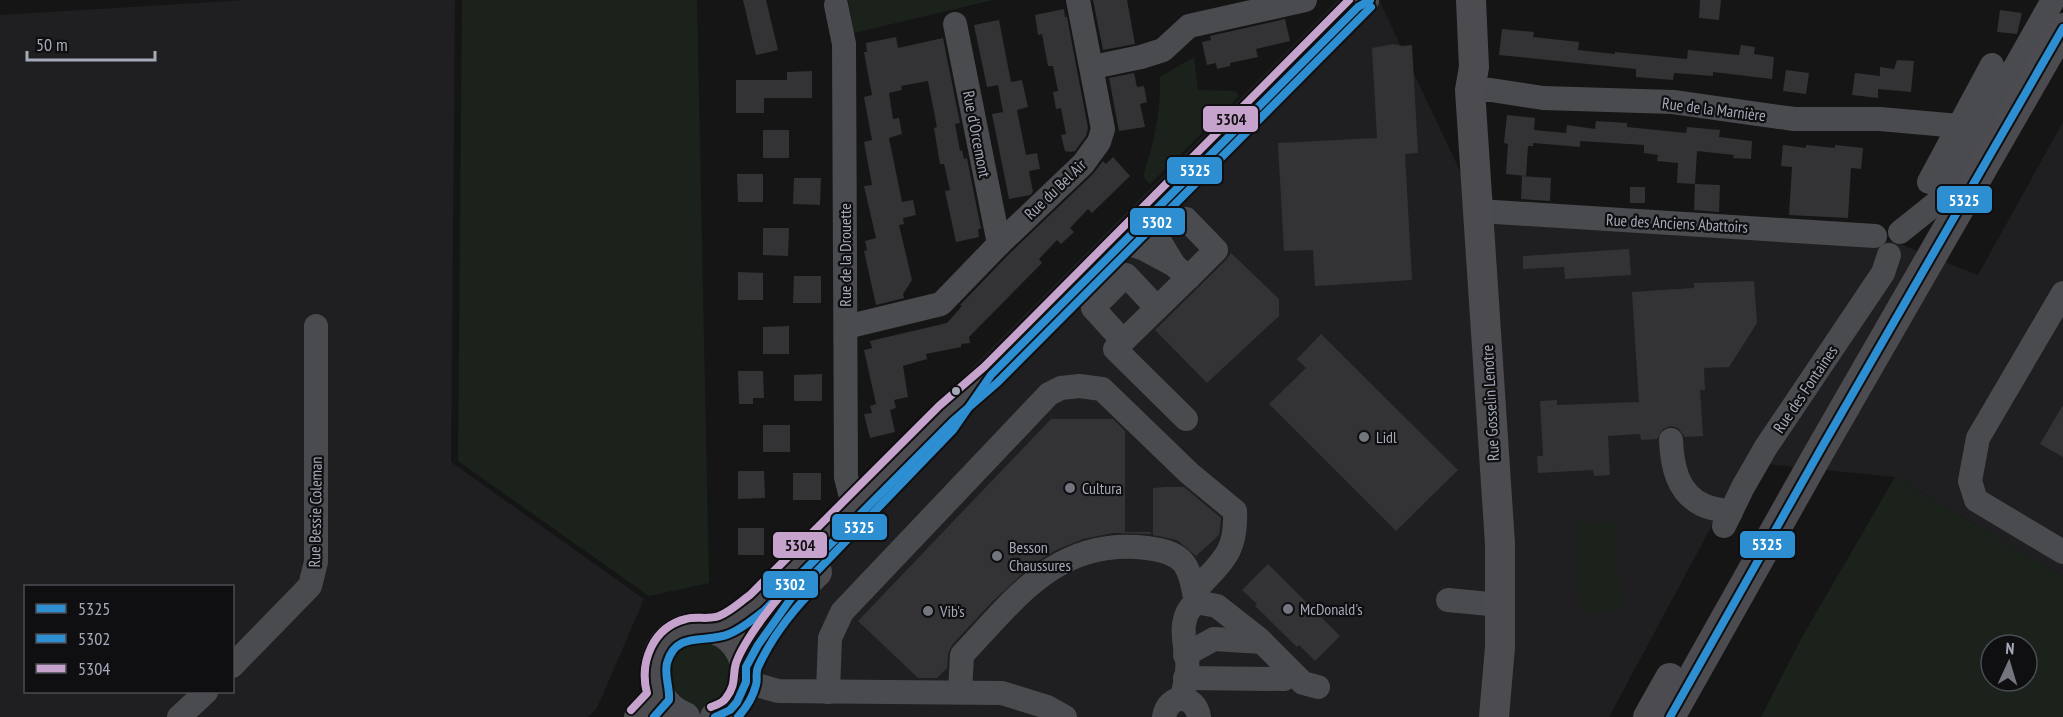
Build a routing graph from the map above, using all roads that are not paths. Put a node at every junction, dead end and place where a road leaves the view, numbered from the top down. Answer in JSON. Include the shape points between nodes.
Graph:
{"nodes":[{"id":1,"x":1078,"y":0,"type":"edge"},
{"id":2,"x":1305,"y":0,"type":"edge"},
{"id":3,"x":1452,"y":0,"type":"edge"},
{"id":4,"x":1472,"y":0,"type":"edge"},
{"id":5,"x":2053,"y":0,"type":"edge"},
{"id":6,"x":1359,"y":2,"type":"edge"},
{"id":7,"x":836,"y":5,"type":"dead end"},
{"id":8,"x":955,"y":24,"type":"dead end"},
{"id":9,"x":2063,"y":28,"type":"edge"},
{"id":10,"x":2063,"y":63,"type":"edge"},
{"id":11,"x":1992,"y":65,"type":"dead end"},
{"id":12,"x":1093,"y":67,"type":"junction"},
{"id":13,"x":1470,"y":90,"type":"junction"},
{"id":14,"x":1959,"y":126,"type":"junction"},
{"id":15,"x":1929,"y":182,"type":"dead end"},
{"id":16,"x":1479,"y":211,"type":"junction"},
{"id":17,"x":1150,"y":214,"type":"junction"},
{"id":18,"x":1186,"y":219,"type":"dead end"},
{"id":19,"x":1124,"y":242,"type":"junction"},
{"id":20,"x":999,"y":244,"type":"junction"},
{"id":21,"x":1882,"y":246,"type":"junction"},
{"id":22,"x":1181,"y":272,"type":"junction"},
{"id":23,"x":2063,"y":293,"type":"edge"},
{"id":24,"x":1157,"y":308,"type":"junction"},
{"id":25,"x":316,"y":326,"type":"dead end"},
{"id":26,"x":846,"y":327,"type":"junction"},
{"id":27,"x":1123,"y":341,"type":"junction"},
{"id":28,"x":1186,"y":419,"type":"dead end"},
{"id":29,"x":1671,"y":440,"type":"dead end"},
{"id":30,"x":1822,"y":447,"type":"junction"},
{"id":31,"x":858,"y":514,"type":"junction"},
{"id":32,"x":2063,"y":552,"type":"edge"},
{"id":33,"x":1195,"y":597,"type":"junction"},
{"id":34,"x":1448,"y":600,"type":"dead end"},
{"id":35,"x":1500,"y":604,"type":"junction"},
{"id":36,"x":712,"y":629,"type":"junction"},
{"id":37,"x":1262,"y":642,"type":"junction"},
{"id":38,"x":234,"y":664,"type":"edge"},
{"id":39,"x":1290,"y":672,"type":"junction"},
{"id":40,"x":746,"y":674,"type":"junction"},
{"id":41,"x":1318,"y":687,"type":"dead end"},
{"id":42,"x":1193,"y":690,"type":"edge"},
{"id":43,"x":828,"y":692,"type":"junction"},
{"id":44,"x":960,"y":692,"type":"junction"},
{"id":45,"x":205,"y":693,"type":"edge"},
{"id":46,"x":659,"y":696,"type":"junction"},
{"id":47,"x":730,"y":714,"type":"edge"},
{"id":48,"x":179,"y":717,"type":"edge"},
{"id":49,"x":639,"y":717,"type":"edge"},
{"id":50,"x":683,"y":717,"type":"edge"},
{"id":51,"x":1065,"y":717,"type":"edge"},
{"id":52,"x":1164,"y":717,"type":"edge"},
{"id":53,"x":1494,"y":717,"type":"edge"},
{"id":54,"x":1648,"y":717,"type":"edge"},
{"id":55,"x":1670,"y":717,"type":"edge"},
{"id":56,"x":1690,"y":717,"type":"edge"}],
"edges":[{"from":1,"to":12,"type":"street"},
{"from":2,"to":12,"type":"street","via":[[1189,26],[1163,50]]},
{"from":3,"to":13,"type":"main road","name":"Rue Gosselin Lenotre","via":[[1462,67]]},
{"from":4,"to":13,"type":"main road","name":"Rue Gosselin Lenotre","via":[[1474,67]]},
{"from":5,"to":21,"type":"street","name":"Rue des Fontaines","via":[[1940,200],[1900,232],[1902,245],[1897,252]]},
{"from":6,"to":17,"type":"main road"},
{"from":7,"to":26,"type":"street","name":"Rue de la Drouette","via":[[844,44]]},
{"from":8,"to":20,"type":"street","name":"Rue d'Orcemont"},
{"from":9,"to":30,"type":"main road"},
{"from":10,"to":56,"type":"main road"},
{"from":11,"to":14,"type":"street"},
{"from":12,"to":20,"type":"street","name":"Rue du Bel Air","via":[[1103,129],[1100,142],[1083,164]]},
{"from":13,"to":14,"type":"street","name":"Rue de la Marnière","via":[[1543,98],[1673,102],[1794,119],[1880,119]]},
{"from":13,"to":16,"type":"main road","name":"Rue Gosselin Lenotre"},
{"from":14,"to":15,"type":"street"},
{"from":16,"to":21,"type":"street","name":"Rue des Anciens Abattoirs"},
{"from":16,"to":35,"type":"main road","name":"Rue Gosselin Lenotre","via":[[1500,544]]},
{"from":17,"to":19,"type":"main road"},
{"from":17,"to":22,"type":"street","via":[[1157,237]]},
{"from":18,"to":22,"type":"street","via":[[1216,250]]},
{"from":19,"to":22,"type":"street","via":[[1144,249]]},
{"from":19,"to":31,"type":"main road","via":[[992,375],[946,413]]},
{"from":20,"to":26,"type":"street","name":"Rue du Bel Air","via":[[941,304]]},
{"from":21,"to":29,"type":"street","name":"Rue des Fontaines","via":[[1883,273],[1766,447],[1728,519],[1703,505],[1677,480]]},
{"from":22,"to":24,"type":"street"},
{"from":23,"to":32,"type":"street","via":[[1978,438],[1970,481],[1976,500]]},
{"from":24,"to":27,"type":"street"},
{"from":24,"to":27,"type":"street","via":[[1126,275],[1093,308]]},
{"from":25,"to":38,"type":"street","name":"Rue Bessie Coleman","via":[[316,562],[310,586]]},
{"from":26,"to":31,"type":"street","name":"Rue de la Drouette","via":[[846,477]]},
{"from":27,"to":28,"type":"street","via":[[1115,349]]},
{"from":30,"to":54,"type":"main road","via":[[1804,451]]},
{"from":30,"to":55,"type":"main road"},
{"from":31,"to":36,"type":"main road","via":[[757,603],[732,621]]},
{"from":31,"to":40,"type":"main road","via":[[758,645]]},
{"from":33,"to":37,"type":"street","via":[[1217,606]]},
{"from":33,"to":42,"type":"street","via":[[1187,609],[1182,636]]},
{"from":33,"to":43,"type":"street","via":[[1230,551],[1236,532],[1235,511],[1189,473],[1102,389],[1062,388],[1049,394],[842,612],[830,638]]},
{"from":33,"to":44,"type":"street","via":[[1191,576],[1181,560],[1165,551],[1100,549],[1068,558],[1048,570],[962,655]]},
{"from":34,"to":35,"type":"street"},
{"from":35,"to":53,"type":"main road","name":"Rue Gosselin Lenotre"},
{"from":36,"to":40,"type":"main road","via":[[735,642]]},
{"from":36,"to":46,"type":"main road","via":[[686,630],[664,645],[654,670]]},
{"from":37,"to":39,"type":"street"},
{"from":37,"to":42,"type":"street","via":[[1214,639]]},
{"from":39,"to":41,"type":"street","via":[[1303,683]]},
{"from":39,"to":42,"type":"street","via":[[1284,679]]},
{"from":40,"to":43,"type":"street","via":[[778,691]]},
{"from":40,"to":47,"type":"main road","via":[[742,693]]},
{"from":42,"to":52,"type":"street","via":[[1172,701]]},
{"from":43,"to":44,"type":"street"},
{"from":44,"to":51,"type":"street","via":[[1002,693]]},
{"from":45,"to":48,"type":"street"},
{"from":46,"to":49,"type":"main road"},
{"from":46,"to":50,"type":"main road"}]}
